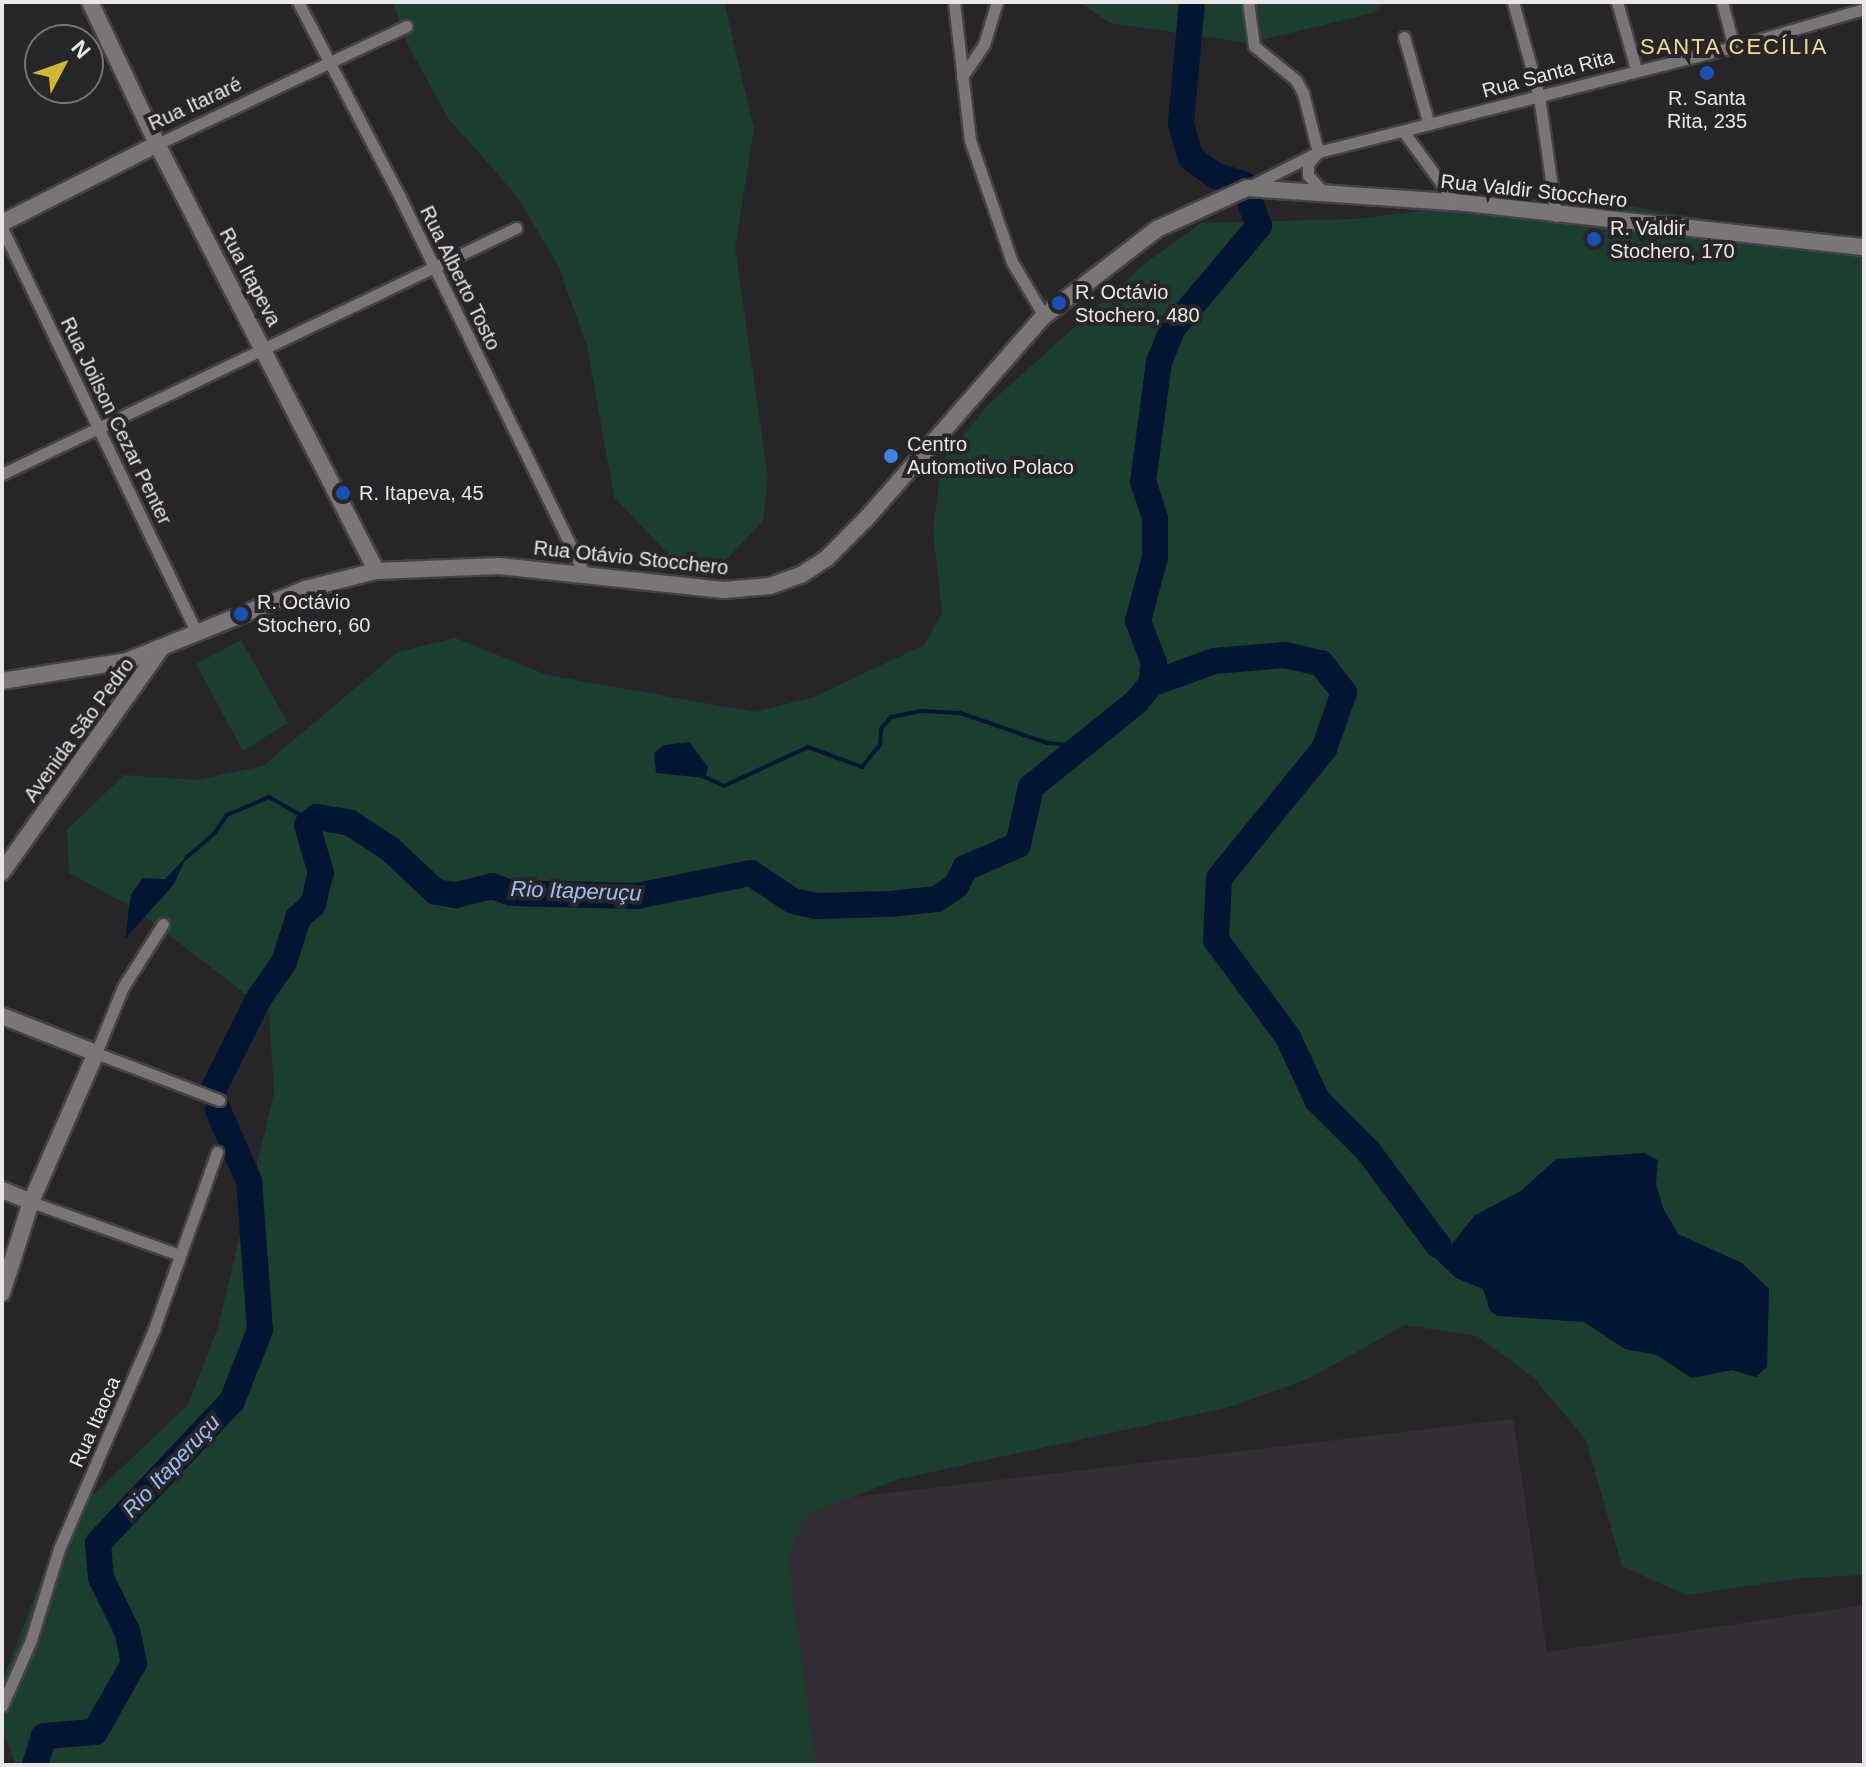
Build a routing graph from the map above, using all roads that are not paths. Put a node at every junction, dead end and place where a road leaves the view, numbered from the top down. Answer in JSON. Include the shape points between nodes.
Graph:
{"nodes":[{"id":1,"x":90,"y":2,"type":"edge"},
{"id":2,"x":286,"y":2,"type":"edge"},
{"id":3,"x":954,"y":2,"type":"edge"},
{"id":4,"x":997,"y":2,"type":"edge"},
{"id":5,"x":1248,"y":2,"type":"edge"},
{"id":6,"x":1513,"y":2,"type":"edge"},
{"id":7,"x":1617,"y":2,"type":"edge"},
{"id":8,"x":1722,"y":2,"type":"edge"},
{"id":9,"x":300,"y":6,"type":"edge"},
{"id":10,"x":1864,"y":9,"type":"edge"},
{"id":11,"x":407,"y":26,"type":"dead end"},
{"id":12,"x":1404,"y":37,"type":"dead end"},
{"id":13,"x":1734,"y":47,"type":"junction"},
{"id":14,"x":329,"y":63,"type":"junction"},
{"id":15,"x":1636,"y":69,"type":"junction"},
{"id":16,"x":962,"y":77,"type":"junction"},
{"id":17,"x":1539,"y":96,"type":"junction"},
{"id":18,"x":1429,"y":125,"type":"junction"},
{"id":19,"x":1403,"y":131,"type":"junction"},
{"id":20,"x":157,"y":144,"type":"junction"},
{"id":21,"x":1318,"y":152,"type":"junction"},
{"id":22,"x":1247,"y":188,"type":"junction"},
{"id":23,"x":1323,"y":192,"type":"junction"},
{"id":24,"x":1455,"y":202,"type":"junction"},
{"id":25,"x":1556,"y":216,"type":"junction"},
{"id":26,"x":2,"y":226,"type":"edge"},
{"id":27,"x":516,"y":228,"type":"dead end"},
{"id":28,"x":1864,"y":247,"type":"edge"},
{"id":29,"x":433,"y":264,"type":"junction"},
{"id":30,"x":1044,"y":316,"type":"junction"},
{"id":31,"x":265,"y":346,"type":"junction"},
{"id":32,"x":100,"y":427,"type":"junction"},
{"id":33,"x":2,"y":474,"type":"edge"},
{"id":34,"x":376,"y":571,"type":"junction"},
{"id":35,"x":584,"y":572,"type":"junction"},
{"id":36,"x":196,"y":631,"type":"junction"},
{"id":37,"x":160,"y":650,"type":"junction"},
{"id":38,"x":107,"y":665,"type":"junction"},
{"id":39,"x":2,"y":681,"type":"edge"},
{"id":40,"x":131,"y":693,"type":"junction"},
{"id":41,"x":2,"y":872,"type":"edge"},
{"id":42,"x":163,"y":924,"type":"dead end"},
{"id":43,"x":2,"y":1016,"type":"edge"},
{"id":44,"x":96,"y":1053,"type":"junction"},
{"id":45,"x":219,"y":1100,"type":"dead end"},
{"id":46,"x":217,"y":1152,"type":"dead end"},
{"id":47,"x":2,"y":1190,"type":"edge"},
{"id":48,"x":31,"y":1202,"type":"junction"},
{"id":49,"x":180,"y":1255,"type":"junction"},
{"id":50,"x":2,"y":1293,"type":"edge"},
{"id":51,"x":2,"y":1706,"type":"edge"}],
"edges":[{"from":1,"to":20,"type":"main road","name":"Rua Itapeva"},
{"from":2,"to":9,"type":"street"},
{"from":3,"to":16,"type":"street"},
{"from":4,"to":16,"type":"street","via":[[984,44]]},
{"from":5,"to":21,"type":"street","via":[[1254,46],[1296,80]]},
{"from":6,"to":17,"type":"street"},
{"from":7,"to":15,"type":"street"},
{"from":8,"to":13,"type":"street"},
{"from":9,"to":14,"type":"street","name":"Rua Alberto Tosto"},
{"from":10,"to":13,"type":"street","name":"Rua Santa Rita"},
{"from":11,"to":14,"type":"street","name":"Rua Itararé"},
{"from":12,"to":18,"type":"street"},
{"from":13,"to":15,"type":"street","name":"Rua Santa Rita"},
{"from":14,"to":20,"type":"street","name":"Rua Itararé"},
{"from":14,"to":29,"type":"street","name":"Rua Alberto Tosto"},
{"from":15,"to":17,"type":"street","name":"Rua Santa Rita"},
{"from":16,"to":30,"type":"street","via":[[970,140],[994,217]]},
{"from":17,"to":18,"type":"street","name":"Rua Santa Rita"},
{"from":17,"to":25,"type":"street"},
{"from":18,"to":19,"type":"street","name":"Rua Santa Rita"},
{"from":19,"to":21,"type":"street","name":"Rua Santa Rita"},
{"from":19,"to":24,"type":"street"},
{"from":20,"to":26,"type":"main road","name":"Rua Itararé"},
{"from":20,"to":31,"type":"main road","name":"Rua Itapeva"},
{"from":21,"to":22,"type":"street","name":"Rua Santa Rita"},
{"from":21,"to":23,"type":"street","via":[[1308,164],[1308,175]]},
{"from":22,"to":23,"type":"main road","name":"Rua Valdir Stocchero"},
{"from":22,"to":30,"type":"main road","name":"Rua Otávio Stocchero","via":[[1157,229]]},
{"from":23,"to":24,"type":"main road","name":"Rua Valdir Stocchero"},
{"from":24,"to":25,"type":"main road","name":"Rua Valdir Stocchero"},
{"from":25,"to":28,"type":"main road","name":"Rua Valdir Stocchero"},
{"from":26,"to":32,"type":"street","name":"Rua Joilson Cezar Penter"},
{"from":27,"to":29,"type":"street"},
{"from":29,"to":31,"type":"street"},
{"from":29,"to":35,"type":"street","name":"Rua Alberto Tosto"},
{"from":30,"to":35,"type":"main road","name":"Rua Otávio Stocchero","via":[[866,519],[827,558],[801,575],[770,586],[724,590]]},
{"from":31,"to":32,"type":"street"},
{"from":31,"to":34,"type":"main road","name":"Rua Itapeva"},
{"from":32,"to":33,"type":"street"},
{"from":32,"to":36,"type":"street","name":"Rua Joilson Cezar Penter"},
{"from":34,"to":35,"type":"main road","name":"Rua Otávio Stocchero","via":[[460,564]]},
{"from":34,"to":36,"type":"main road","name":"Rua Otávio Stocchero","via":[[305,589]]},
{"from":36,"to":37,"type":"main road","name":"Rua Otávio Stocchero"},
{"from":37,"to":38,"type":"main road","name":"Rua Otávio Stocchero"},
{"from":37,"to":40,"type":"main road","name":"Avenida São Pedro"},
{"from":38,"to":39,"type":"main road","name":"Rua Otávio Stocchero"},
{"from":38,"to":40,"type":"main road","via":[[128,676]]},
{"from":40,"to":41,"type":"main road","name":"Avenida São Pedro"},
{"from":42,"to":44,"type":"street","via":[[123,987]]},
{"from":43,"to":44,"type":"main road"},
{"from":44,"to":45,"type":"street"},
{"from":44,"to":48,"type":"main road"},
{"from":46,"to":49,"type":"street","name":"Rua Itaoca"},
{"from":47,"to":48,"type":"main road"},
{"from":48,"to":49,"type":"street"},
{"from":48,"to":50,"type":"main road"},
{"from":49,"to":51,"type":"street","name":"Rua Itaoca","via":[[134,1379],[59,1549],[31,1640]]}]}
